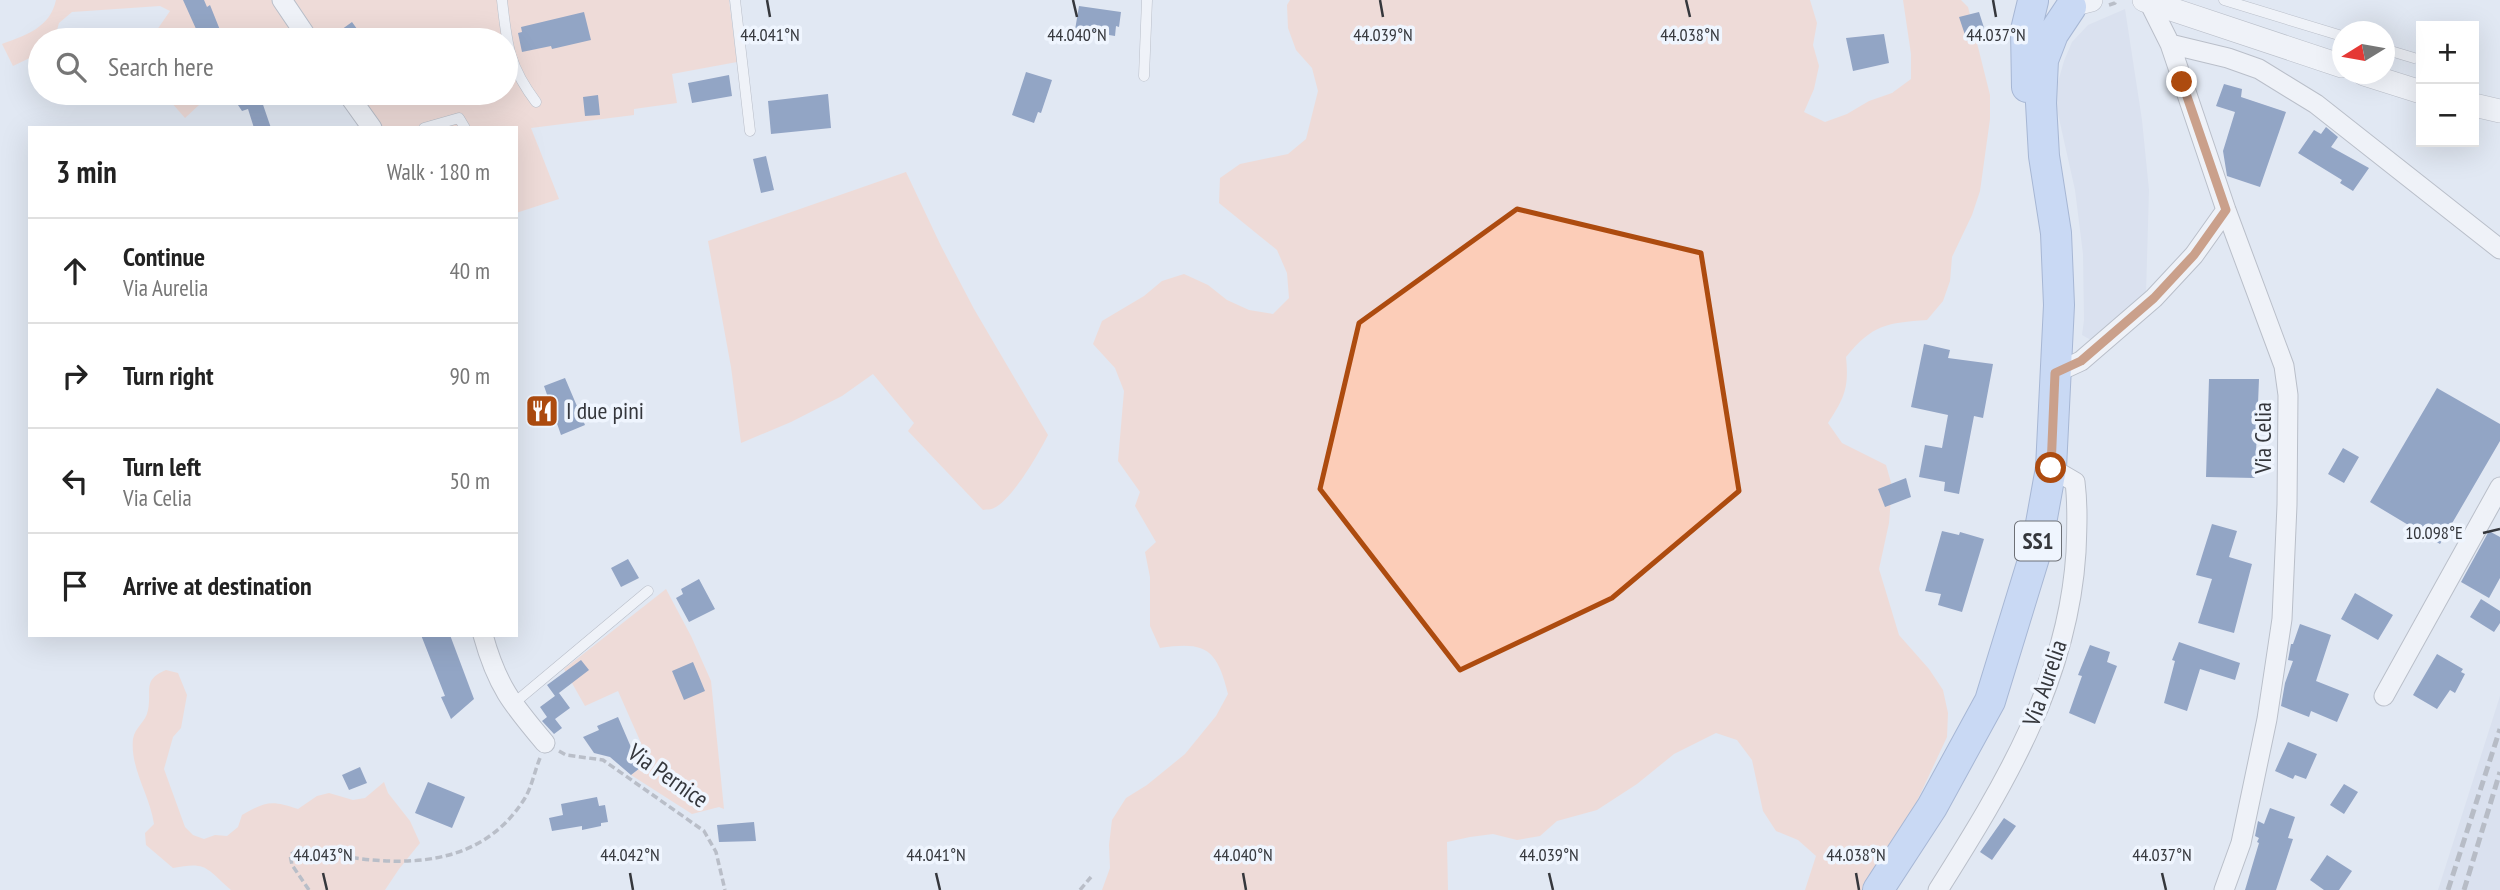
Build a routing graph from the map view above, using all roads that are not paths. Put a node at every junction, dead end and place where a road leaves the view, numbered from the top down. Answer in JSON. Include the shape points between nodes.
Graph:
{"nodes":[{"id":1,"x":282,"y":0,"type":"edge"},
{"id":2,"x":502,"y":0,"type":"edge"},
{"id":3,"x":735,"y":0,"type":"edge"},
{"id":4,"x":1147,"y":0,"type":"edge"},
{"id":5,"x":2033,"y":0,"type":"edge"},
{"id":6,"x":2224,"y":0,"type":"edge"},
{"id":7,"x":2147,"y":2,"type":"edge"},
{"id":8,"x":2078,"y":3,"type":"edge"},
{"id":9,"x":301,"y":28,"type":"edge"},
{"id":10,"x":506,"y":28,"type":"edge"},
{"id":11,"x":2332,"y":33,"type":"edge"},
{"id":12,"x":2169,"y":44,"type":"junction"},
{"id":13,"x":2395,"y":52,"type":"edge"},
{"id":14,"x":2414,"y":58,"type":"dead end"},
{"id":15,"x":2332,"y":62,"type":"edge"},
{"id":16,"x":1144,"y":76,"type":"dead end"},
{"id":17,"x":518,"y":78,"type":"edge"},
{"id":18,"x":2395,"y":84,"type":"edge"},
{"id":19,"x":2416,"y":90,"type":"edge"},
{"id":20,"x":536,"y":102,"type":"dead end"},
{"id":21,"x":356,"y":105,"type":"edge"},
{"id":22,"x":2479,"y":106,"type":"edge"},
{"id":23,"x":2500,"y":111,"type":"edge"},
{"id":24,"x":371,"y":126,"type":"edge"},
{"id":25,"x":431,"y":126,"type":"edge"},
{"id":26,"x":464,"y":126,"type":"edge"},
{"id":27,"x":750,"y":131,"type":"dead end"},
{"id":28,"x":2044,"y":156,"type":"junction"},
{"id":29,"x":2226,"y":210,"type":"junction"},
{"id":30,"x":2500,"y":249,"type":"edge"},
{"id":31,"x":2055,"y":373,"type":"junction"},
{"id":32,"x":2051,"y":468,"type":"junction"},
{"id":33,"x":2500,"y":486,"type":"edge"},
{"id":34,"x":648,"y":591,"type":"dead end"},
{"id":35,"x":484,"y":637,"type":"edge"},
{"id":36,"x":2384,"y":696,"type":"dead end"},
{"id":37,"x":512,"y":704,"type":"junction"},
{"id":38,"x":545,"y":743,"type":"road end"},
{"id":39,"x":1878,"y":890,"type":"edge"},
{"id":40,"x":1938,"y":890,"type":"edge"},
{"id":41,"x":2224,"y":890,"type":"edge"}],
"edges":[{"from":1,"to":9,"type":"street"},
{"from":2,"to":10,"type":"lane"},
{"from":3,"to":27,"type":"lane"},
{"from":4,"to":16,"type":"lane"},
{"from":5,"to":8,"type":"main road","via":[[2047,11],[2064,11]]},
{"from":5,"to":28,"type":"main road","name":"Via Aurelia","via":[[2026,30],[2027,91]]},
{"from":6,"to":11,"type":"lane"},
{"from":7,"to":12,"type":"street","name":"Via Celia"},
{"from":7,"to":15,"type":"street"},
{"from":8,"to":28,"type":"main road","name":"Via Aurelia","via":[[2053,34],[2043,60]]},
{"from":12,"to":29,"type":"street","name":"Via Celia"},
{"from":12,"to":30,"type":"street","via":[[2259,69],[2316,104]]},
{"from":13,"to":14,"type":"lane"},
{"from":17,"to":20,"type":"lane"},
{"from":18,"to":19,"type":"street"},
{"from":21,"to":24,"type":"street"},
{"from":22,"to":23,"type":"street"},
{"from":25,"to":26,"type":"lane","via":[[459,118]]},
{"from":28,"to":31,"type":"main road","name":"Via Aurelia","number":"SS1","via":[[2056,233],[2059,305]]},
{"from":29,"to":31,"type":"street","via":[[2194,255],[2154,298],[2081,361]]},
{"from":29,"to":41,"type":"street","name":"Via Celia","via":[[2284,366],[2288,409],[2282,620],[2241,843]]},
{"from":31,"to":32,"type":"main road","name":"Via Aurelia","number":"SS1"},
{"from":32,"to":39,"type":"main road","name":"Via Aurelia","number":"SS1","via":[[2036,551],[1990,701]]},
{"from":32,"to":40,"type":"street","name":"Via Aurelia","via":[[2075,482],[2078,506],[2074,575],[2060,653],[2026,737]]},
{"from":33,"to":36,"type":"street"},
{"from":34,"to":37,"type":"lane"},
{"from":35,"to":37,"type":"street","via":[[492,667]]},
{"from":37,"to":38,"type":"street"}]}
